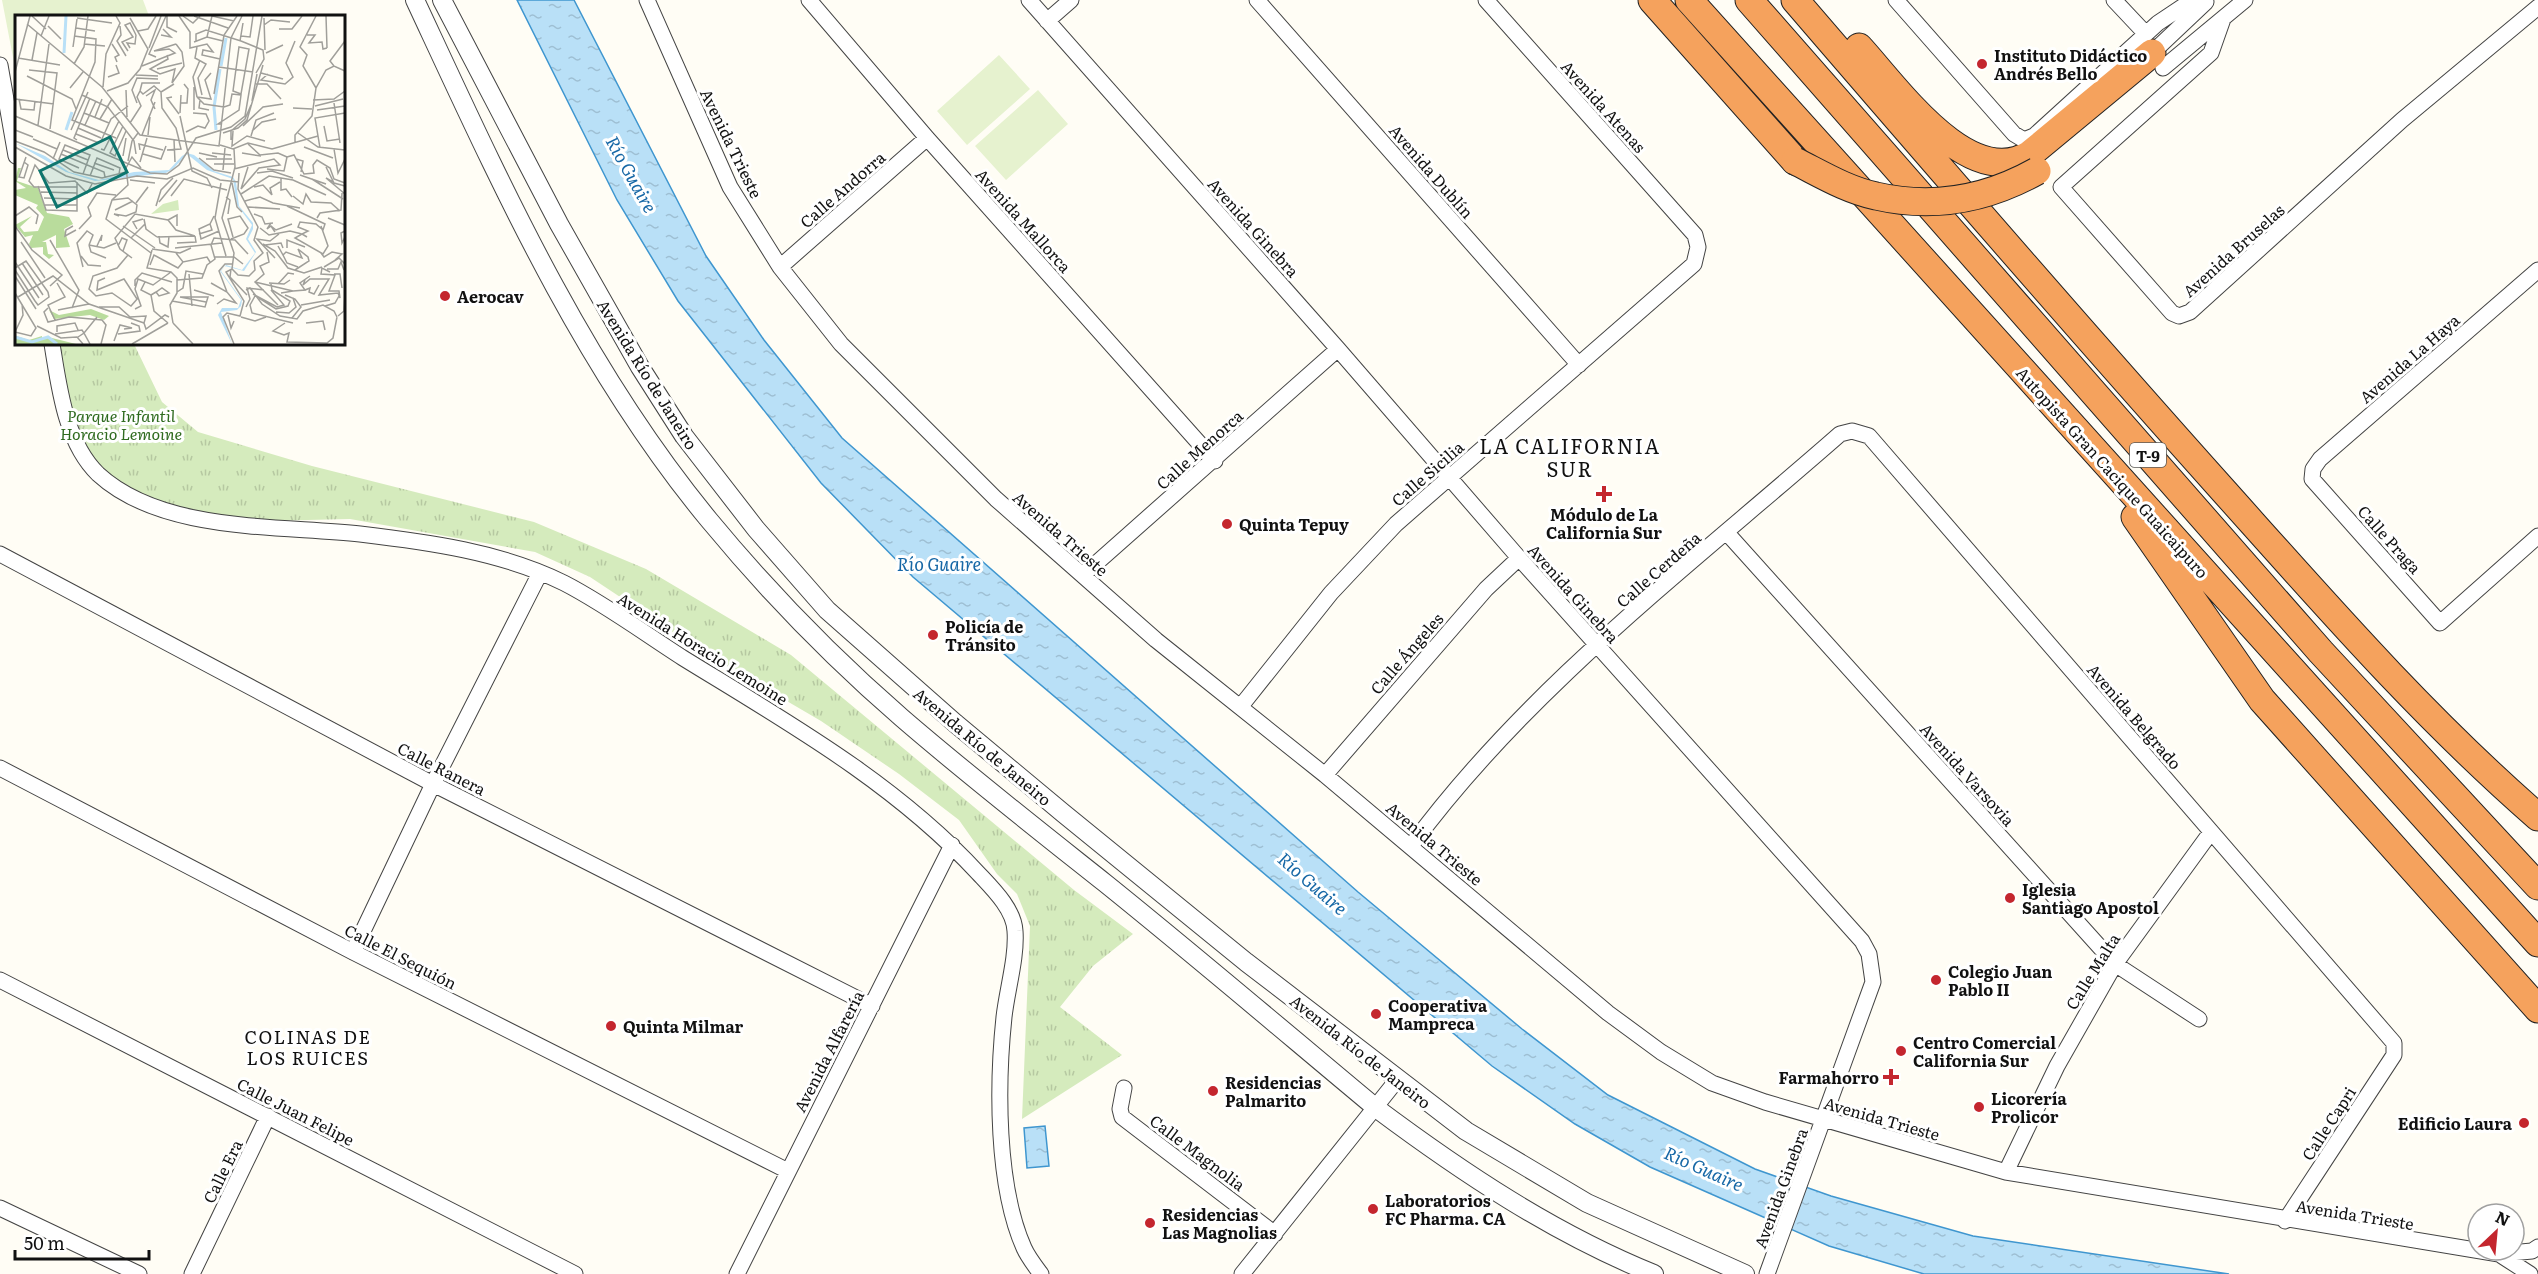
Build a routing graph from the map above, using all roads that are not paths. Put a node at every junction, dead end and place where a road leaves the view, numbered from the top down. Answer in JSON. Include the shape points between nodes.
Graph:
{"nodes":[{"id":1,"x":415,"y":0,"type":"edge"},
{"id":2,"x":442,"y":0,"type":"edge"},
{"id":3,"x":647,"y":0,"type":"edge"},
{"id":4,"x":809,"y":0,"type":"edge"},
{"id":5,"x":1029,"y":0,"type":"edge"},
{"id":6,"x":1071,"y":0,"type":"edge"},
{"id":7,"x":1257,"y":0,"type":"edge"},
{"id":8,"x":1486,"y":0,"type":"edge"},
{"id":9,"x":1652,"y":0,"type":"edge"},
{"id":10,"x":1689,"y":0,"type":"edge"},
{"id":11,"x":1749,"y":0,"type":"edge"},
{"id":12,"x":1795,"y":0,"type":"edge"},
{"id":13,"x":1816,"y":0,"type":"edge"},
{"id":14,"x":1896,"y":0,"type":"edge"},
{"id":15,"x":2114,"y":0,"type":"edge"},
{"id":16,"x":2245,"y":0,"type":"edge"},
{"id":17,"x":2206,"y":2,"type":"edge"},
{"id":18,"x":2538,"y":7,"type":"edge"},
{"id":19,"x":2223,"y":19,"type":"junction"},
{"id":20,"x":1047,"y":21,"type":"junction"},
{"id":21,"x":2154,"y":52,"type":"junction"},
{"id":22,"x":0,"y":65,"type":"edge"},
{"id":23,"x":927,"y":138,"type":"junction"},
{"id":24,"x":15,"y":150,"type":"edge"},
{"id":25,"x":1695,"y":236,"type":"joint"},
{"id":26,"x":780,"y":267,"type":"junction"},
{"id":27,"x":2538,"y":270,"type":"edge"},
{"id":28,"x":52,"y":345,"type":"edge"},
{"id":29,"x":1338,"y":349,"type":"junction"},
{"id":30,"x":1579,"y":365,"type":"junction"},
{"id":31,"x":2069,"y":423,"type":"junction"},
{"id":32,"x":1840,"y":434,"type":"joint"},
{"id":33,"x":1215,"y":461,"type":"junction"},
{"id":34,"x":1450,"y":477,"type":"junction"},
{"id":35,"x":2312,"y":479,"type":"joint"},
{"id":36,"x":1727,"y":533,"type":"junction"},
{"id":37,"x":2538,"y":536,"type":"edge"},
{"id":38,"x":0,"y":554,"type":"edge"},
{"id":39,"x":1518,"y":558,"type":"junction"},
{"id":40,"x":540,"y":573,"type":"junction"},
{"id":41,"x":1083,"y":575,"type":"junction"},
{"id":42,"x":1597,"y":645,"type":"junction"},
{"id":43,"x":1241,"y":706,"type":"junction"},
{"id":44,"x":0,"y":768,"type":"edge"},
{"id":45,"x":1325,"y":774,"type":"junction"},
{"id":46,"x":434,"y":784,"type":"junction"},
{"id":47,"x":2538,"y":817,"type":"edge"},
{"id":48,"x":2211,"y":832,"type":"junction"},
{"id":49,"x":952,"y":845,"type":"junction"},
{"id":50,"x":1411,"y":846,"type":"junction"},
{"id":51,"x":2538,"y":886,"type":"edge"},
{"id":52,"x":2538,"y":943,"type":"edge"},
{"id":53,"x":353,"y":952,"type":"junction"},
{"id":54,"x":2115,"y":964,"type":"junction"},
{"id":55,"x":0,"y":980,"type":"edge"},
{"id":56,"x":872,"y":1006,"type":"junction"},
{"id":57,"x":2538,"y":1009,"type":"edge"},
{"id":58,"x":2199,"y":1019,"type":"dead end"},
{"id":59,"x":2394,"y":1043,"type":"joint"},
{"id":60,"x":1397,"y":1080,"type":"junction"},
{"id":61,"x":1124,"y":1089,"type":"dead end"},
{"id":62,"x":1376,"y":1108,"type":"junction"},
{"id":63,"x":268,"y":1116,"type":"junction"},
{"id":64,"x":1824,"y":1120,"type":"junction"},
{"id":65,"x":788,"y":1171,"type":"junction"},
{"id":66,"x":2006,"y":1172,"type":"junction"},
{"id":67,"x":0,"y":1208,"type":"edge"},
{"id":68,"x":2285,"y":1221,"type":"junction"},
{"id":69,"x":1275,"y":1234,"type":"junction"},
{"id":70,"x":2466,"y":1249,"type":"edge"},
{"id":71,"x":2511,"y":1262,"type":"edge"},
{"id":72,"x":139,"y":1274,"type":"edge"},
{"id":73,"x":192,"y":1274,"type":"edge"},
{"id":74,"x":575,"y":1274,"type":"edge"},
{"id":75,"x":737,"y":1274,"type":"edge"},
{"id":76,"x":1041,"y":1274,"type":"edge"},
{"id":77,"x":1242,"y":1274,"type":"edge"},
{"id":78,"x":1654,"y":1274,"type":"edge"},
{"id":79,"x":1745,"y":1274,"type":"edge"},
{"id":80,"x":1767,"y":1274,"type":"edge"},
{"id":81,"x":2530,"y":1274,"type":"edge"}],
"edges":[{"from":1,"to":62,"type":"street","name":"Avenida Río de Janeiro","via":[[507,196],[576,323],[675,475],[742,559],[900,717]]},
{"from":2,"to":60,"type":"street","name":"Avenida Río de Janeiro","via":[[559,224],[671,416],[756,529],[827,610],[1063,813]]},
{"from":3,"to":26,"type":"street","name":"Avenida Trieste","via":[[730,187]]},
{"from":4,"to":23,"type":"street","name":"Avenida Mallorca"},
{"from":5,"to":20,"type":"street","name":"Avenida Ginebra"},
{"from":6,"to":20,"type":"street"},
{"from":7,"to":30,"type":"street","name":"Avenida Dublín"},
{"from":8,"to":25,"type":"street","name":"Avenida Atenas"},
{"from":9,"to":21,"type":"highway","bridge":true,"via":[[1795,161],[1875,196],[1909,201],[1961,200],[2014,183],[2037,171]]},
{"from":10,"to":31,"type":"highway","name":"Autopista Gran Cacique Guaicaipuro","number":"T-9"},
{"from":11,"to":51,"type":"highway","number":"T-9","via":[[2321,652]]},
{"from":12,"to":47,"type":"highway","via":[[2092,344],[2396,684]]},
{"from":13,"to":21,"type":"highway","via":[[1935,130],[1968,154],[1995,162],[2018,161],[2030,154]]},
{"from":14,"to":21,"type":"street","via":[[2014,134],[2024,140]]},
{"from":15,"to":21,"type":"street"},
{"from":16,"to":19,"type":"street"},
{"from":17,"to":21,"type":"street"},
{"from":18,"to":19,"type":"street","name":"Avenida Bruselas","via":[[2402,120],[2190,312],[2179,316],[2172,313],[2061,187],[2211,53]]},
{"from":19,"to":21,"type":"street"},
{"from":20,"to":29,"type":"street","name":"Avenida Ginebra"},
{"from":22,"to":24,"type":"street"},
{"from":23,"to":26,"type":"street","name":"Calle Andorra"},
{"from":23,"to":33,"type":"street","name":"Avenida Mallorca"},
{"from":25,"to":30,"type":"street","name":"Calle Sicilia","via":[[1698,247],[1694,264]]},
{"from":26,"to":41,"type":"street","name":"Avenida Trieste","via":[[849,352],[996,500]]},
{"from":27,"to":35,"type":"street","name":"Avenida La Haya","via":[[2320,459]]},
{"from":28,"to":40,"type":"street","name":"Avenida Horacio Lemoine","via":[[64,410],[77,443],[97,473],[133,498],[178,514],[260,528],[360,534],[467,550]]},
{"from":29,"to":33,"type":"street","name":"Calle Menorca"},
{"from":29,"to":34,"type":"street","name":"Avenida Ginebra"},
{"from":30,"to":34,"type":"street","name":"Calle Sicilia"},
{"from":31,"to":52,"type":"highway","name":"Autopista Gran Cacique Guaicaipuro","number":"T-9"},
{"from":31,"to":57,"type":"highway","via":[[2262,700]]},
{"from":32,"to":36,"type":"street","name":"Calle Cerdeña"},
{"from":32,"to":48,"type":"street","name":"Avenida Belgrado","via":[[1852,431],[1869,436]]},
{"from":33,"to":41,"type":"street","name":"Calle Menorca"},
{"from":34,"to":39,"type":"street","name":"Avenida Ginebra"},
{"from":34,"to":43,"type":"street","name":"Calle Sicilia","via":[[1396,524],[1331,593]]},
{"from":35,"to":37,"type":"street","name":"Calle Praga","via":[[2440,623]]},
{"from":36,"to":42,"type":"street","name":"Calle Cerdeña"},
{"from":36,"to":54,"type":"street","name":"Avenida Varsovia"},
{"from":38,"to":46,"type":"street","name":"Calle Ranera"},
{"from":39,"to":42,"type":"street","name":"Avenida Ginebra"},
{"from":39,"to":45,"type":"street","name":"Calle Ángeles","via":[[1486,589]]},
{"from":40,"to":46,"type":"street"},
{"from":40,"to":49,"type":"street","name":"Avenida Horacio Lemoine","via":[[564,583],[762,706],[899,798]]},
{"from":41,"to":43,"type":"street","name":"Avenida Trieste","via":[[1156,640]]},
{"from":42,"to":50,"type":"street","name":"Calle Cerdeña","via":[[1508,732],[1445,801]]},
{"from":42,"to":64,"type":"street","name":"Avenida Ginebra","via":[[1862,941],[1869,954],[1873,982]]},
{"from":43,"to":45,"type":"street","name":"Avenida Trieste"},
{"from":44,"to":53,"type":"street","name":"Calle El Sequión"},
{"from":45,"to":50,"type":"street","name":"Avenida Trieste"},
{"from":46,"to":53,"type":"street"},
{"from":46,"to":56,"type":"street","name":"Calle Ranera"},
{"from":48,"to":54,"type":"street","name":"Calle Malta"},
{"from":48,"to":59,"type":"street","name":"Avenida Belgrado"},
{"from":49,"to":56,"type":"street","name":"Avenida Alfarería"},
{"from":49,"to":76,"type":"street","name":"Avenida Horacio Lemoine","via":[[996,892],[1016,930],[1003,1020],[1000,1129],[1014,1216],[1024,1249]]},
{"from":50,"to":64,"type":"street","name":"Avenida Trieste","via":[[1608,1013],[1661,1052],[1712,1083]]},
{"from":53,"to":65,"type":"street","name":"Calle El Sequión"},
{"from":54,"to":58,"type":"street","name":"Avenida Varsovia"},
{"from":54,"to":66,"type":"street","name":"Calle Malta","via":[[2057,1066]]},
{"from":55,"to":63,"type":"street","name":"Calle Juan Felipe"},
{"from":56,"to":65,"type":"street","name":"Avenida Alfarería"},
{"from":59,"to":68,"type":"street","name":"Calle Capri","via":[[2394,1055]]},
{"from":60,"to":62,"type":"street"},
{"from":60,"to":79,"type":"street","name":"Avenida Río de Janeiro","via":[[1466,1131],[1587,1203]]},
{"from":61,"to":69,"type":"street","name":"Calle Magnolia","via":[[1122,1117]]},
{"from":62,"to":69,"type":"street"},
{"from":62,"to":78,"type":"street","name":"Avenida Río de Janeiro","via":[[1447,1161],[1516,1205]]},
{"from":63,"to":73,"type":"street","name":"Calle Era"},
{"from":63,"to":74,"type":"street","name":"Calle Juan Felipe"},
{"from":64,"to":66,"type":"street","name":"Avenida Trieste"},
{"from":64,"to":80,"type":"street","name":"Avenida Ginebra"},
{"from":65,"to":75,"type":"street","name":"Avenida Alfarería"},
{"from":66,"to":68,"type":"street","name":"Avenida Trieste"},
{"from":67,"to":72,"type":"street"},
{"from":68,"to":70,"type":"street","name":"Avenida Trieste"},
{"from":69,"to":77,"type":"street"},
{"from":71,"to":81,"type":"street","name":"Avenida Trieste"}]}
